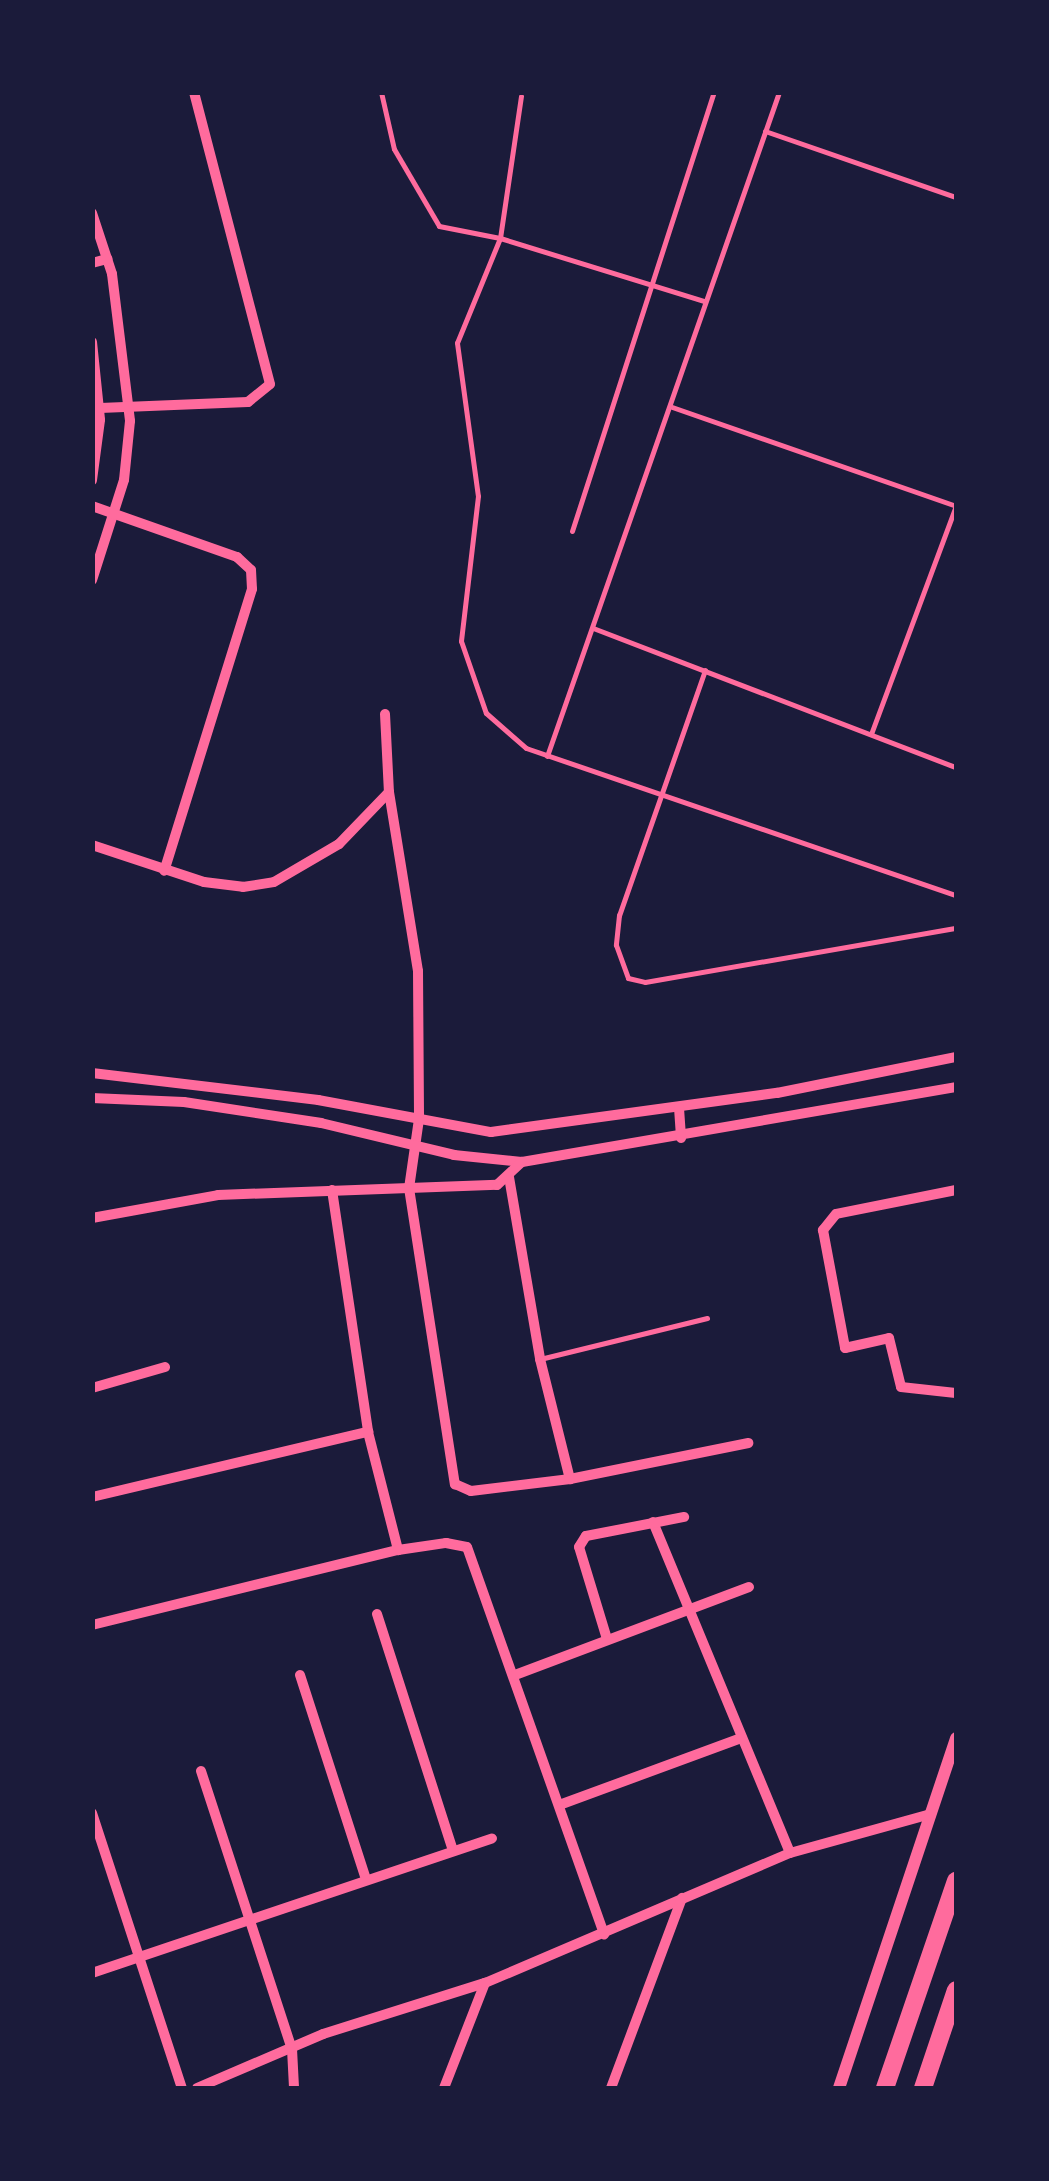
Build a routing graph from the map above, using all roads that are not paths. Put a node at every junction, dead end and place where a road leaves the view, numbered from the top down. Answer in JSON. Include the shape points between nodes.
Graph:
{"nodes":[{"id":1,"x":194,"y":92,"type":"edge"},
{"id":2,"x":381,"y":92,"type":"edge"},
{"id":3,"x":504,"y":92,"type":"edge"},
{"id":4,"x":714,"y":92,"type":"edge"},
{"id":5,"x":779,"y":92,"type":"edge"},
{"id":6,"x":522,"y":94,"type":"edge"},
{"id":7,"x":765,"y":131,"type":"junction"},
{"id":8,"x":956,"y":197,"type":"edge"},
{"id":9,"x":92,"y":213,"type":"edge"},
{"id":10,"x":500,"y":238,"type":"junction"},
{"id":11,"x":108,"y":259,"type":"junction"},
{"id":12,"x":92,"y":263,"type":"edge"},
{"id":13,"x":650,"y":284,"type":"junction"},
{"id":14,"x":704,"y":301,"type":"junction"},
{"id":15,"x":92,"y":342,"type":"edge"},
{"id":16,"x":130,"y":406,"type":"junction"},
{"id":17,"x":672,"y":407,"type":"junction"},
{"id":18,"x":100,"y":408,"type":"junction"},
{"id":19,"x":92,"y":480,"type":"edge"},
{"id":20,"x":92,"y":506,"type":"edge"},
{"id":21,"x":956,"y":506,"type":"edge"},
{"id":22,"x":114,"y":513,"type":"junction"},
{"id":23,"x":572,"y":531,"type":"dead end"},
{"id":24,"x":92,"y":580,"type":"edge"},
{"id":25,"x":594,"y":628,"type":"junction"},
{"id":26,"x":705,"y":670,"type":"junction"},
{"id":27,"x":385,"y":714,"type":"dead end"},
{"id":28,"x":871,"y":734,"type":"junction"},
{"id":29,"x":547,"y":756,"type":"junction"},
{"id":30,"x":956,"y":767,"type":"edge"},
{"id":31,"x":389,"y":792,"type":"junction"},
{"id":32,"x":658,"y":793,"type":"junction"},
{"id":33,"x":92,"y":845,"type":"edge"},
{"id":34,"x":164,"y":870,"type":"junction"},
{"id":35,"x":956,"y":894,"type":"edge"},
{"id":36,"x":956,"y":928,"type":"edge"},
{"id":37,"x":956,"y":1057,"type":"edge"},
{"id":38,"x":92,"y":1073,"type":"edge"},
{"id":39,"x":107,"y":1075,"type":"junction"},
{"id":40,"x":956,"y":1087,"type":"edge"},
{"id":41,"x":92,"y":1098,"type":"edge"},
{"id":42,"x":107,"y":1100,"type":"junction"},
{"id":43,"x":679,"y":1108,"type":"junction"},
{"id":44,"x":419,"y":1119,"type":"junction"},
{"id":45,"x":681,"y":1138,"type":"junction"},
{"id":46,"x":414,"y":1145,"type":"junction"},
{"id":47,"x":522,"y":1162,"type":"junction"},
{"id":48,"x":510,"y":1177,"type":"junction"},
{"id":49,"x":408,"y":1188,"type":"junction"},
{"id":50,"x":332,"y":1190,"type":"junction"},
{"id":51,"x":956,"y":1190,"type":"edge"},
{"id":52,"x":92,"y":1218,"type":"edge"},
{"id":53,"x":707,"y":1318,"type":"dead end"},
{"id":54,"x":540,"y":1359,"type":"junction"},
{"id":55,"x":166,"y":1367,"type":"dead end"},
{"id":56,"x":92,"y":1388,"type":"edge"},
{"id":57,"x":956,"y":1394,"type":"edge"},
{"id":58,"x":368,"y":1432,"type":"junction"},
{"id":59,"x":748,"y":1443,"type":"dead end"},
{"id":60,"x":570,"y":1479,"type":"junction"},
{"id":61,"x":92,"y":1498,"type":"edge"},
{"id":62,"x":684,"y":1517,"type":"dead end"},
{"id":63,"x":653,"y":1522,"type":"junction"},
{"id":64,"x":398,"y":1550,"type":"junction"},
{"id":65,"x":749,"y":1588,"type":"dead end"},
{"id":66,"x":693,"y":1608,"type":"junction"},
{"id":67,"x":377,"y":1614,"type":"dead end"},
{"id":68,"x":92,"y":1625,"type":"edge"},
{"id":69,"x":607,"y":1639,"type":"junction"},
{"id":70,"x":515,"y":1675,"type":"junction"},
{"id":71,"x":300,"y":1676,"type":"dead end"},
{"id":72,"x":741,"y":1738,"type":"junction"},
{"id":73,"x":956,"y":1738,"type":"edge"},
{"id":74,"x":201,"y":1771,"type":"dead end"},
{"id":75,"x":562,"y":1804,"type":"junction"},
{"id":76,"x":92,"y":1813,"type":"edge"},
{"id":77,"x":931,"y":1814,"type":"junction"},
{"id":78,"x":492,"y":1838,"type":"dead end"},
{"id":79,"x":452,"y":1851,"type":"junction"},
{"id":80,"x":790,"y":1853,"type":"junction"},
{"id":81,"x":366,"y":1879,"type":"junction"},
{"id":82,"x":956,"y":1881,"type":"edge"},
{"id":83,"x":682,"y":1898,"type":"junction"},
{"id":84,"x":251,"y":1918,"type":"junction"},
{"id":85,"x":604,"y":1934,"type":"junction"},
{"id":86,"x":136,"y":1954,"type":"junction"},
{"id":87,"x":92,"y":1972,"type":"edge"},
{"id":88,"x":485,"y":1982,"type":"junction"},
{"id":89,"x":956,"y":1990,"type":"edge"},
{"id":90,"x":292,"y":2049,"type":"junction"},
{"id":91,"x":182,"y":2088,"type":"edge"},
{"id":92,"x":198,"y":2088,"type":"edge"},
{"id":93,"x":294,"y":2088,"type":"edge"},
{"id":94,"x":444,"y":2088,"type":"edge"},
{"id":95,"x":612,"y":2088,"type":"edge"},
{"id":96,"x":839,"y":2088,"type":"edge"},
{"id":97,"x":884,"y":2088,"type":"edge"},
{"id":98,"x":924,"y":2088,"type":"edge"}],
"edges":[{"from":1,"to":16,"type":"street","via":[[270,384],[248,402]]},
{"from":2,"to":10,"type":"lane","via":[[394,149],[434,222],[456,234]]},
{"from":3,"to":6,"type":"lane"},
{"from":4,"to":13,"type":"lane"},
{"from":5,"to":7,"type":"lane"},
{"from":6,"to":10,"type":"lane"},
{"from":7,"to":8,"type":"lane"},
{"from":7,"to":14,"type":"lane"},
{"from":9,"to":11,"type":"street"},
{"from":10,"to":13,"type":"lane"},
{"from":10,"to":29,"type":"lane","via":[[457,343],[478,496],[461,641],[486,714],[510,739]]},
{"from":11,"to":12,"type":"street"},
{"from":11,"to":16,"type":"street"},
{"from":13,"to":14,"type":"lane"},
{"from":13,"to":23,"type":"lane"},
{"from":14,"to":17,"type":"lane"},
{"from":15,"to":18,"type":"street"},
{"from":16,"to":18,"type":"street"},
{"from":16,"to":22,"type":"street","via":[[124,480]]},
{"from":17,"to":21,"type":"lane"},
{"from":17,"to":25,"type":"lane"},
{"from":18,"to":19,"type":"street"},
{"from":20,"to":22,"type":"street"},
{"from":21,"to":28,"type":"lane"},
{"from":22,"to":24,"type":"street"},
{"from":22,"to":34,"type":"street","via":[[238,557],[251,570],[252,590]]},
{"from":25,"to":26,"type":"lane"},
{"from":25,"to":29,"type":"lane"},
{"from":26,"to":28,"type":"lane"},
{"from":26,"to":32,"type":"lane"},
{"from":27,"to":31,"type":"street"},
{"from":28,"to":30,"type":"lane"},
{"from":29,"to":32,"type":"lane"},
{"from":31,"to":34,"type":"street","via":[[339,844],[274,882],[243,887]]},
{"from":31,"to":44,"type":"street","via":[[418,971]]},
{"from":32,"to":35,"type":"lane"},
{"from":32,"to":36,"type":"lane","via":[[616,930],[623,970],[632,980]]},
{"from":33,"to":34,"type":"street"},
{"from":37,"to":43,"type":"street"},
{"from":38,"to":39,"type":"street"},
{"from":39,"to":42,"type":"street"},
{"from":39,"to":44,"type":"street"},
{"from":40,"to":45,"type":"street"},
{"from":41,"to":42,"type":"street"},
{"from":42,"to":46,"type":"street","via":[[184,1102]]},
{"from":43,"to":44,"type":"street","via":[[491,1132]]},
{"from":43,"to":45,"type":"street"},
{"from":44,"to":46,"type":"street"},
{"from":45,"to":47,"type":"street"},
{"from":46,"to":47,"type":"street"},
{"from":46,"to":49,"type":"street"},
{"from":47,"to":48,"type":"street"},
{"from":48,"to":49,"type":"street","via":[[497,1185]]},
{"from":48,"to":54,"type":"street"},
{"from":49,"to":50,"type":"street"},
{"from":49,"to":60,"type":"street","via":[[454,1484],[470,1491]]},
{"from":50,"to":52,"type":"street","via":[[218,1194]]},
{"from":50,"to":58,"type":"street"},
{"from":51,"to":57,"type":"street","via":[[836,1214],[823,1230],[845,1348],[889,1338],[901,1387]]},
{"from":53,"to":54,"type":"lane"},
{"from":54,"to":60,"type":"street"},
{"from":55,"to":56,"type":"street"},
{"from":58,"to":61,"type":"street"},
{"from":58,"to":64,"type":"street"},
{"from":59,"to":60,"type":"street"},
{"from":62,"to":63,"type":"street"},
{"from":63,"to":66,"type":"street"},
{"from":63,"to":69,"type":"street","via":[[586,1536],[579,1547]]},
{"from":64,"to":68,"type":"street"},
{"from":64,"to":70,"type":"street","via":[[467,1547]]},
{"from":65,"to":66,"type":"street"},
{"from":66,"to":69,"type":"street"},
{"from":66,"to":72,"type":"street"},
{"from":67,"to":79,"type":"street"},
{"from":69,"to":70,"type":"street"},
{"from":70,"to":75,"type":"street"},
{"from":71,"to":81,"type":"street"},
{"from":72,"to":75,"type":"street"},
{"from":72,"to":80,"type":"street"},
{"from":73,"to":77,"type":"street"},
{"from":74,"to":84,"type":"street"},
{"from":75,"to":85,"type":"street"},
{"from":76,"to":86,"type":"street"},
{"from":77,"to":80,"type":"street"},
{"from":77,"to":96,"type":"street"},
{"from":78,"to":79,"type":"street"},
{"from":79,"to":81,"type":"street"},
{"from":80,"to":83,"type":"street"},
{"from":81,"to":84,"type":"street"},
{"from":82,"to":97,"type":"highway"},
{"from":83,"to":85,"type":"street"},
{"from":83,"to":95,"type":"street"},
{"from":84,"to":86,"type":"street"},
{"from":84,"to":90,"type":"street"},
{"from":85,"to":88,"type":"street"},
{"from":86,"to":87,"type":"street"},
{"from":86,"to":91,"type":"street"},
{"from":88,"to":90,"type":"street"},
{"from":88,"to":94,"type":"street"},
{"from":89,"to":98,"type":"highway"},
{"from":90,"to":92,"type":"street"},
{"from":90,"to":93,"type":"street"}]}
